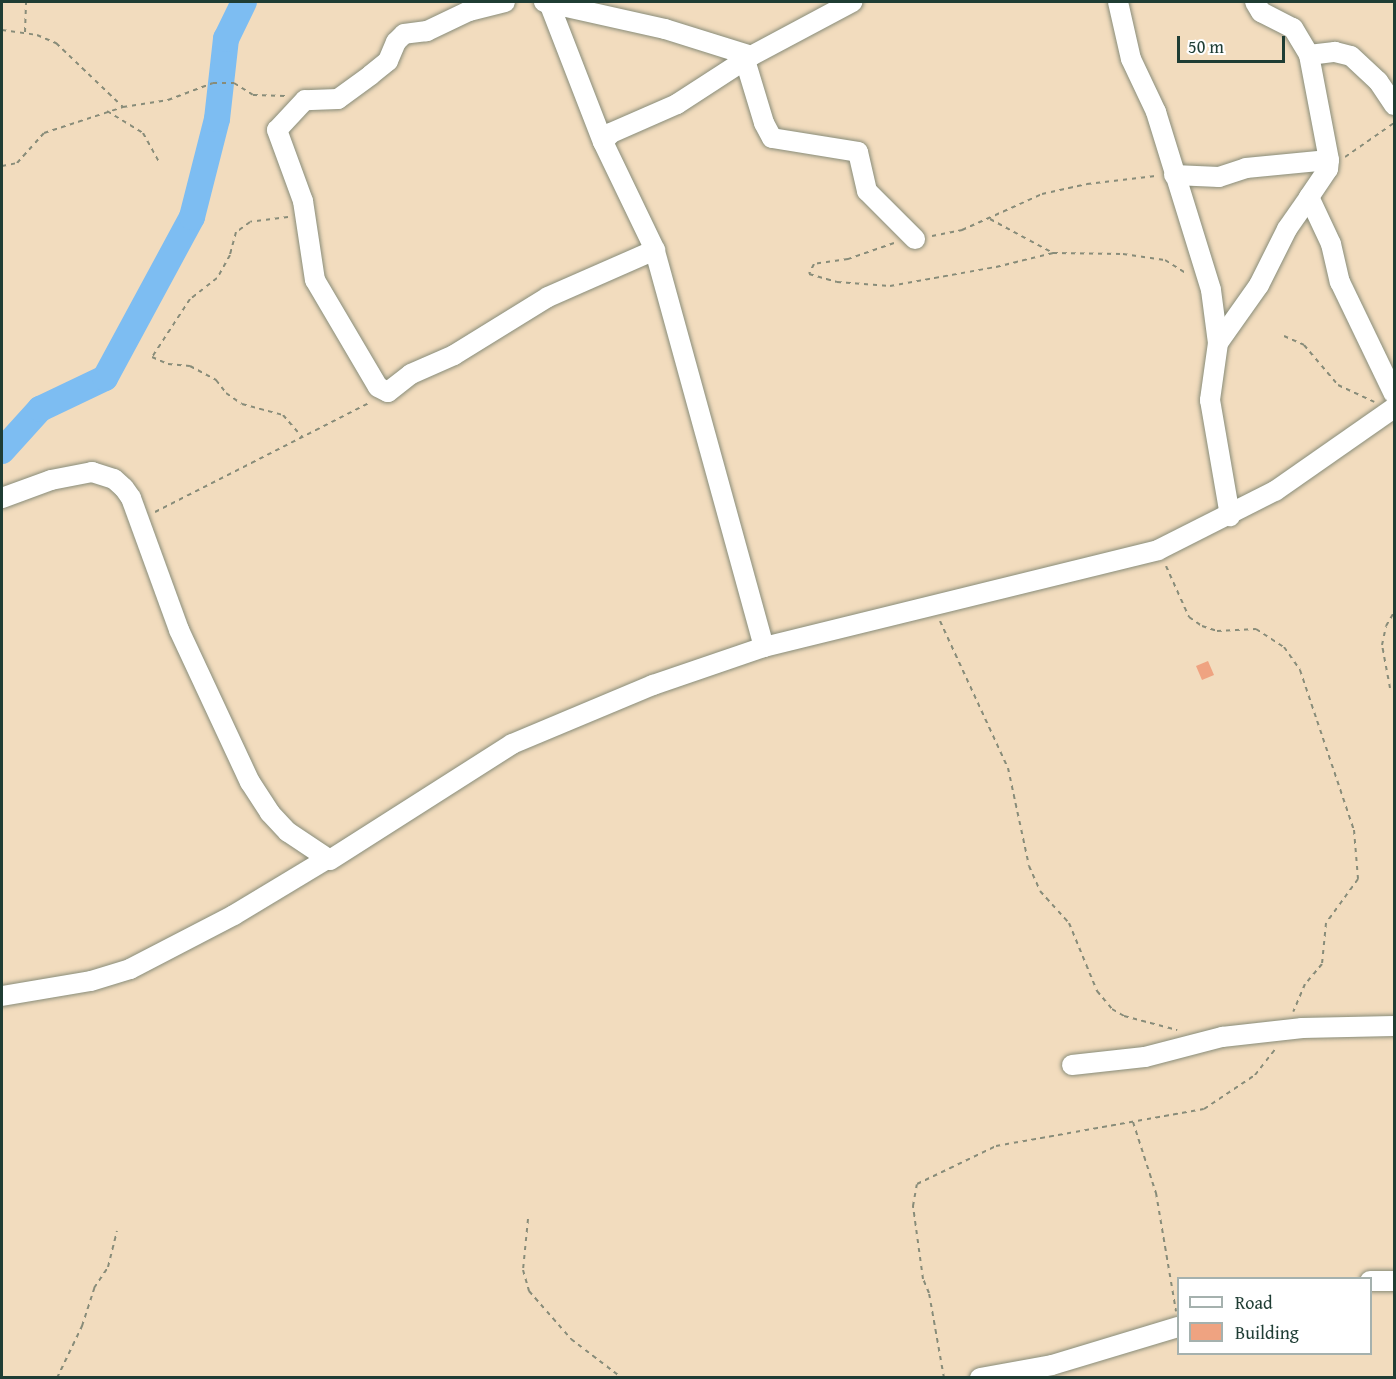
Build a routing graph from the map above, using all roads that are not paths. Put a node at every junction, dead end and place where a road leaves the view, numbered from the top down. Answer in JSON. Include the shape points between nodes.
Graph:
{"nodes":[{"id":1,"x":505,"y":2,"type":"edge"},
{"id":2,"x":546,"y":2,"type":"edge"},
{"id":3,"x":852,"y":2,"type":"edge"},
{"id":4,"x":1118,"y":2,"type":"edge"},
{"id":5,"x":1256,"y":2,"type":"edge"},
{"id":6,"x":1309,"y":55,"type":"junction"},
{"id":7,"x":748,"y":58,"type":"junction"},
{"id":8,"x":1395,"y":105,"type":"edge"},
{"id":9,"x":603,"y":142,"type":"junction"},
{"id":10,"x":1329,"y":165,"type":"junction"},
{"id":11,"x":1174,"y":175,"type":"junction"},
{"id":12,"x":1309,"y":197,"type":"junction"},
{"id":13,"x":915,"y":239,"type":"road end"},
{"id":14,"x":655,"y":250,"type":"junction"},
{"id":15,"x":1218,"y":343,"type":"junction"},
{"id":16,"x":1393,"y":404,"type":"edge"},
{"id":17,"x":2,"y":498,"type":"edge"},
{"id":18,"x":1230,"y":516,"type":"junction"},
{"id":19,"x":764,"y":647,"type":"junction"},
{"id":20,"x":325,"y":860,"type":"junction"},
{"id":21,"x":2,"y":996,"type":"edge"},
{"id":22,"x":1395,"y":1026,"type":"edge"},
{"id":23,"x":1072,"y":1065,"type":"dead end"},
{"id":24,"x":1372,"y":1281,"type":"edge"},
{"id":25,"x":1395,"y":1281,"type":"edge"},
{"id":26,"x":1177,"y":1327,"type":"edge"},
{"id":27,"x":980,"y":1377,"type":"edge"}],
"edges":[{"from":1,"to":14,"type":"street","via":[[469,11],[427,31],[404,34],[388,60],[340,99],[305,100],[284,119],[277,132],[306,214],[315,280],[378,387],[385,393],[548,297]]},
{"from":2,"to":7,"type":"street","via":[[665,30]]},
{"from":2,"to":9,"type":"street"},
{"from":3,"to":7,"type":"street"},
{"from":4,"to":11,"type":"street","via":[[1131,59],[1156,112]]},
{"from":5,"to":6,"type":"street","via":[[1261,12],[1293,28]]},
{"from":6,"to":8,"type":"street","via":[[1335,52],[1351,56]]},
{"from":6,"to":10,"type":"street"},
{"from":7,"to":9,"type":"street","via":[[677,104],[611,133]]},
{"from":7,"to":13,"type":"street","via":[[764,123],[772,138],[858,153],[867,191],[896,215]]},
{"from":9,"to":14,"type":"street"},
{"from":10,"to":11,"type":"street","via":[[1246,168],[1219,177]]},
{"from":10,"to":12,"type":"street"},
{"from":11,"to":15,"type":"street","via":[[1209,283]]},
{"from":12,"to":15,"type":"street","via":[[1287,229],[1265,276]]},
{"from":12,"to":16,"type":"street","via":[[1331,244],[1340,282]]},
{"from":14,"to":19,"type":"street"},
{"from":15,"to":18,"type":"street","via":[[1210,399]]},
{"from":16,"to":18,"type":"street","via":[[1275,491]]},
{"from":17,"to":20,"type":"street","via":[[51,480],[92,472],[114,479],[124,488],[179,630],[250,782],[288,832]]},
{"from":18,"to":19,"type":"street","via":[[1158,550]]},
{"from":19,"to":20,"type":"street","via":[[653,685],[512,744],[333,859]]},
{"from":20,"to":21,"type":"street","via":[[234,915],[130,969],[91,981]]},
{"from":22,"to":23,"type":"street","via":[[1286,1030],[1203,1042],[1145,1057]]},
{"from":24,"to":25,"type":"street"},
{"from":26,"to":27,"type":"street","via":[[1052,1365]]}]}
